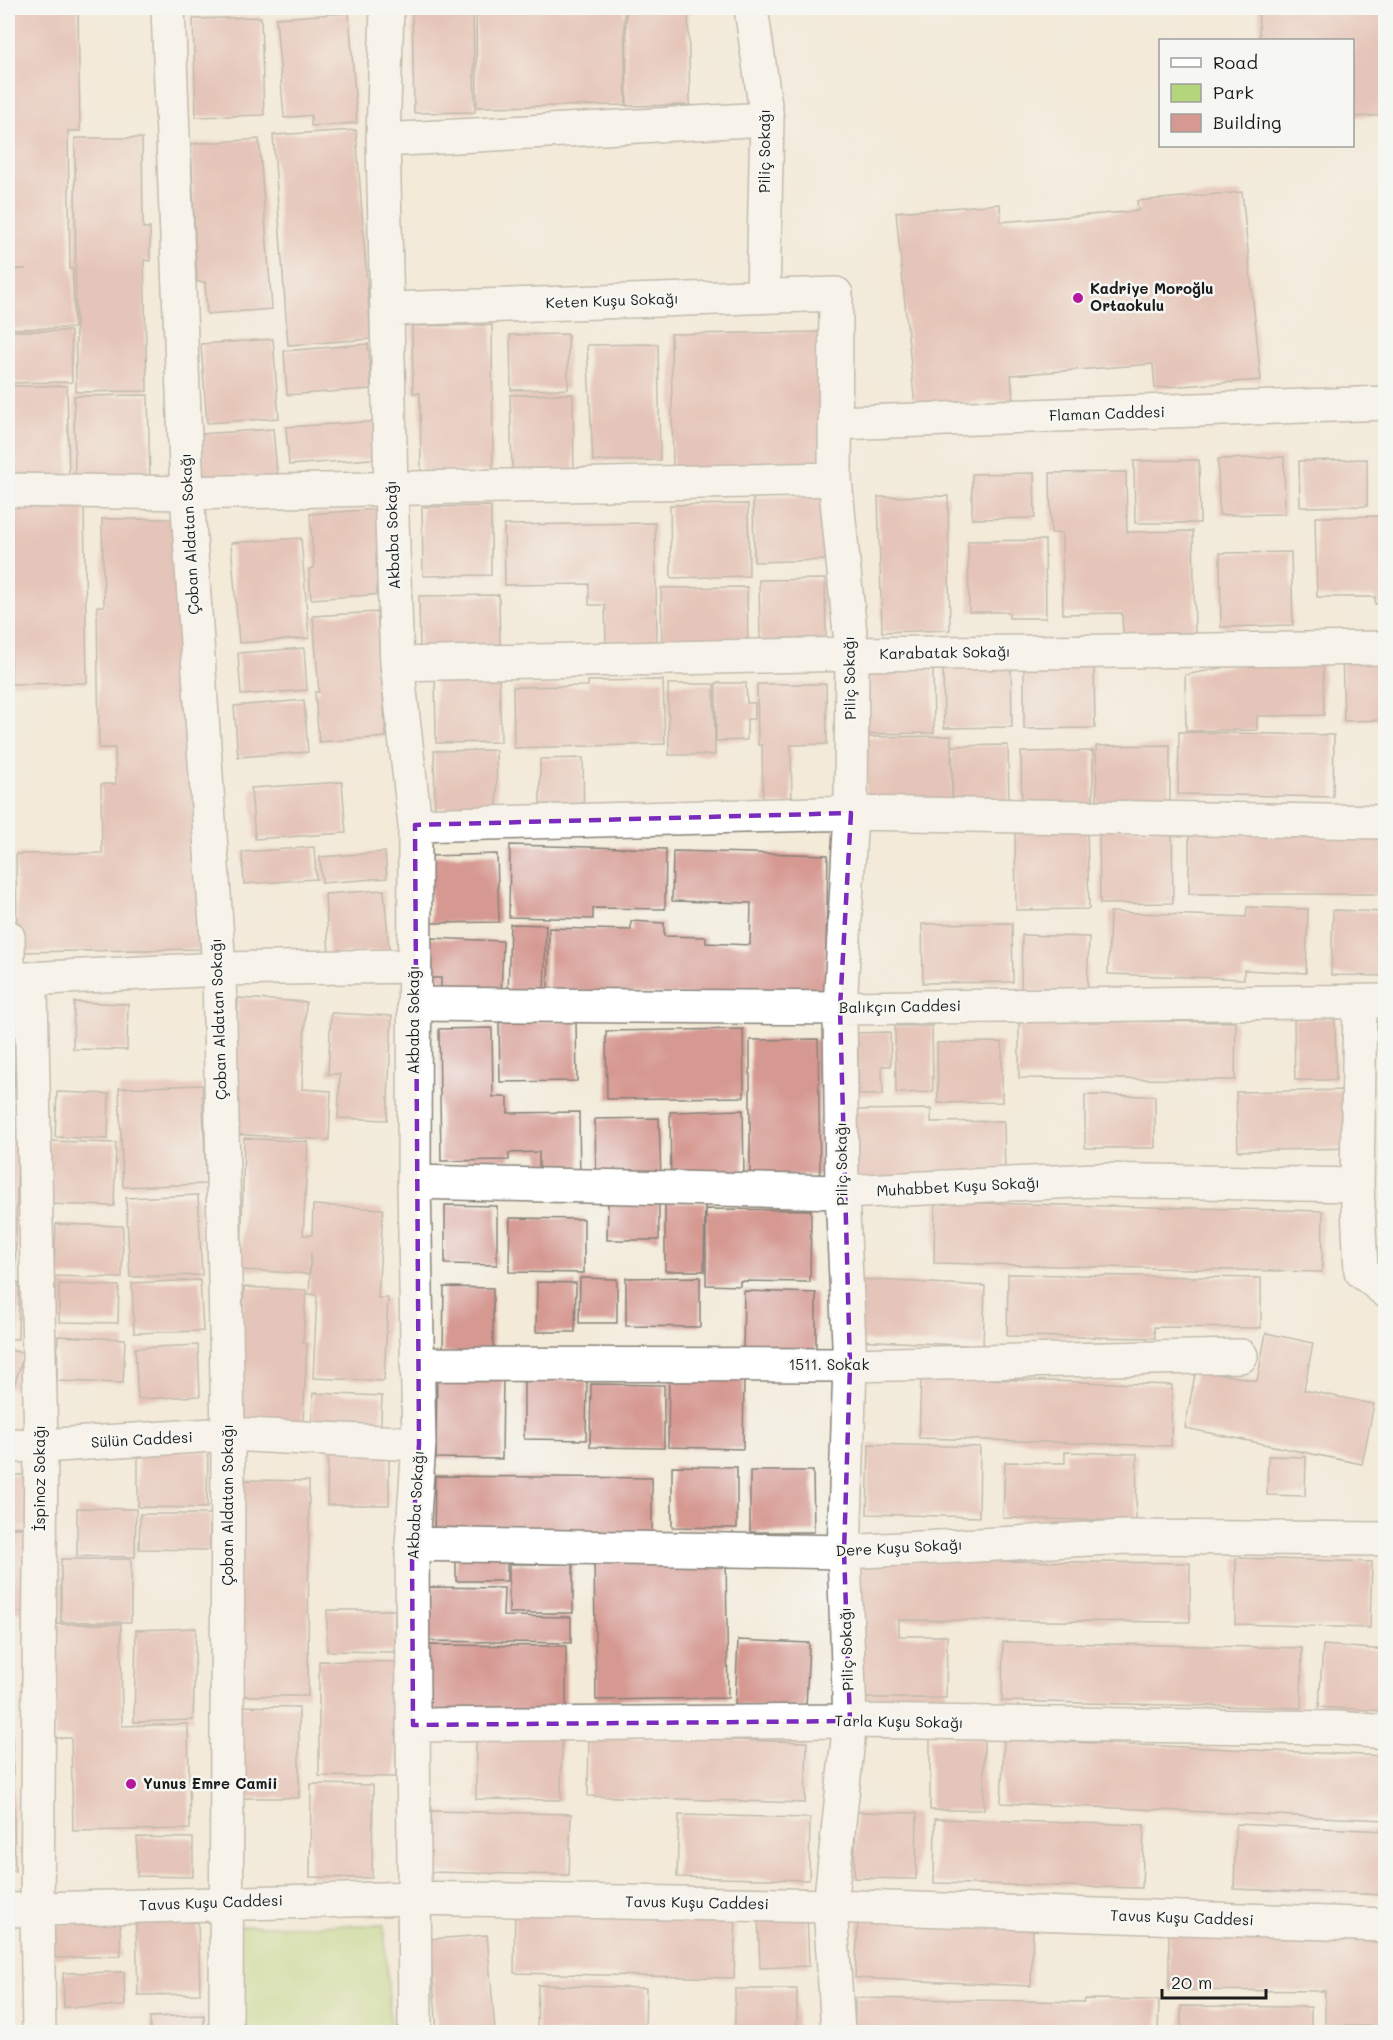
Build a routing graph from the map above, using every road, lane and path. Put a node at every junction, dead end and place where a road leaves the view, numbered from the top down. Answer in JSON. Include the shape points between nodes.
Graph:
{"nodes":[{"id":1,"x":168,"y":8,"type":"edge"},
{"id":2,"x":387,"y":8,"type":"edge"},
{"id":3,"x":751,"y":8,"type":"edge"},
{"id":4,"x":767,"y":119,"type":"junction"},
{"id":5,"x":383,"y":140,"type":"junction"},
{"id":6,"x":836,"y":294,"type":"joint"},
{"id":7,"x":763,"y":296,"type":"junction"},
{"id":8,"x":389,"y":309,"type":"junction"},
{"id":9,"x":1384,"y":409,"type":"edge"},
{"id":10,"x":836,"y":423,"type":"junction"},
{"id":11,"x":835,"y":479,"type":"junction"},
{"id":12,"x":8,"y":490,"type":"edge"},
{"id":13,"x":391,"y":490,"type":"junction"},
{"id":14,"x":187,"y":493,"type":"junction"},
{"id":15,"x":1386,"y":648,"type":"edge"},
{"id":16,"x":852,"y":654,"type":"junction"},
{"id":17,"x":397,"y":664,"type":"junction"},
{"id":18,"x":851,"y":813,"type":"junction"},
{"id":19,"x":1386,"y":822,"type":"edge"},
{"id":20,"x":415,"y":825,"type":"junction"},
{"id":21,"x":8,"y":937,"type":"edge"},
{"id":22,"x":414,"y":966,"type":"junction"},
{"id":23,"x":219,"y":969,"type":"junction"},
{"id":24,"x":8,"y":980,"type":"edge"},
{"id":25,"x":1373,"y":1001,"type":"edge"},
{"id":26,"x":414,"y":1004,"type":"junction"},
{"id":27,"x":840,"y":1008,"type":"junction"},
{"id":28,"x":414,"y":1182,"type":"junction"},
{"id":29,"x":1358,"y":1185,"type":"junction"},
{"id":30,"x":842,"y":1192,"type":"junction"},
{"id":31,"x":1386,"y":1292,"type":"edge"},
{"id":32,"x":1240,"y":1356,"type":"dead end"},
{"id":33,"x":417,"y":1364,"type":"junction"},
{"id":34,"x":850,"y":1365,"type":"junction"},
{"id":35,"x":228,"y":1434,"type":"junction"},
{"id":36,"x":419,"y":1444,"type":"junction"},
{"id":37,"x":8,"y":1445,"type":"edge"},
{"id":38,"x":41,"y":1446,"type":"junction"},
{"id":39,"x":1386,"y":1539,"type":"edge"},
{"id":40,"x":412,"y":1544,"type":"junction"},
{"id":41,"x":844,"y":1552,"type":"junction"},
{"id":42,"x":850,"y":1721,"type":"junction"},
{"id":43,"x":413,"y":1725,"type":"junction"},
{"id":44,"x":1386,"y":1732,"type":"edge"},
{"id":45,"x":414,"y":1899,"type":"junction"},
{"id":46,"x":228,"y":1902,"type":"junction"},
{"id":47,"x":830,"y":1906,"type":"junction"},
{"id":48,"x":22,"y":1909,"type":"edge"},
{"id":49,"x":1386,"y":1925,"type":"edge"},
{"id":50,"x":39,"y":2032,"type":"edge"},
{"id":51,"x":226,"y":2032,"type":"edge"},
{"id":52,"x":415,"y":2032,"type":"edge"},
{"id":53,"x":838,"y":2032,"type":"edge"}],
"edges":[{"from":1,"to":14,"type":"street","name":"Çoban Aldatan Sokağı"},
{"from":2,"to":5,"type":"street","name":"Akbaba Sokağı"},
{"from":3,"to":4,"type":"street","name":"Piliç Sokağı"},
{"from":4,"to":5,"type":"street"},
{"from":4,"to":7,"type":"street","name":"Piliç Sokağı"},
{"from":5,"to":8,"type":"street","name":"Akbaba Sokağı"},
{"from":6,"to":7,"type":"street","name":"Keten Kuşu Sokağı"},
{"from":6,"to":10,"type":"street","name":"Piliç Sokağı"},
{"from":7,"to":8,"type":"street","name":"Keten Kuşu Sokağı"},
{"from":8,"to":13,"type":"street","name":"Akbaba Sokağı"},
{"from":9,"to":10,"type":"street","name":"Flaman Caddesi"},
{"from":10,"to":11,"type":"street","name":"Piliç Sokağı"},
{"from":11,"to":13,"type":"street"},
{"from":11,"to":16,"type":"street","name":"Piliç Sokağı"},
{"from":12,"to":14,"type":"street"},
{"from":13,"to":14,"type":"street"},
{"from":13,"to":17,"type":"street","name":"Akbaba Sokağı"},
{"from":14,"to":23,"type":"street","name":"Çoban Aldatan Sokağı"},
{"from":15,"to":16,"type":"street","name":"Karabatak Sokağı"},
{"from":16,"to":17,"type":"street","name":"Karabatak Sokağı"},
{"from":16,"to":18,"type":"street","name":"Piliç Sokağı"},
{"from":17,"to":20,"type":"street","name":"Akbaba Sokağı"},
{"from":18,"to":19,"type":"street"},
{"from":18,"to":20,"type":"street"},
{"from":18,"to":27,"type":"street","name":"Piliç Sokağı"},
{"from":20,"to":22,"type":"street","name":"Akbaba Sokağı"},
{"from":21,"to":24,"type":"street"},
{"from":22,"to":23,"type":"street"},
{"from":22,"to":26,"type":"street","name":"Akbaba Sokağı"},
{"from":23,"to":24,"type":"street"},
{"from":23,"to":35,"type":"street","name":"Çoban Aldatan Sokağı"},
{"from":24,"to":38,"type":"street","name":"İspinoz Sokağı","via":[[31,993]]},
{"from":25,"to":27,"type":"street","name":"Balıkçın Caddesi"},
{"from":25,"to":29,"type":"street"},
{"from":26,"to":27,"type":"street","name":"Balıkçın Caddesi"},
{"from":26,"to":28,"type":"street","name":"Akbaba Sokağı"},
{"from":27,"to":30,"type":"street","name":"Piliç Sokağı"},
{"from":28,"to":30,"type":"street","name":"Muhabbet Kuşu Sokağı"},
{"from":28,"to":33,"type":"street","name":"Akbaba Sokağı"},
{"from":29,"to":30,"type":"street","name":"Muhabbet Kuşu Sokağı","via":[[1096,1180]]},
{"from":29,"to":31,"type":"street","via":[[1361,1271]]},
{"from":30,"to":34,"type":"street","name":"Piliç Sokağı"},
{"from":32,"to":34,"type":"street","name":"1511. Sokak"},
{"from":33,"to":34,"type":"street","name":"1511. Sokak"},
{"from":33,"to":36,"type":"street","name":"Akbaba Sokağı"},
{"from":34,"to":41,"type":"street","name":"Piliç Sokağı"},
{"from":35,"to":36,"type":"street","name":"Sülün Caddesi"},
{"from":35,"to":38,"type":"street","name":"Sülün Caddesi"},
{"from":35,"to":46,"type":"street","name":"Çoban Aldatan Sokağı"},
{"from":36,"to":40,"type":"street","name":"Akbaba Sokağı"},
{"from":37,"to":38,"type":"street","name":"Sülün Caddesi"},
{"from":38,"to":48,"type":"street","name":"İspinoz Sokağı"},
{"from":39,"to":41,"type":"street","name":"Dere Kuşu Sokağı","via":[[1127,1536]]},
{"from":40,"to":41,"type":"street","name":"Dere Kuşu Sokağı"},
{"from":40,"to":43,"type":"street","name":"Akbaba Sokağı"},
{"from":41,"to":42,"type":"street","name":"Piliç Sokağı"},
{"from":42,"to":43,"type":"street","name":"Tarla Kuşu Sokağı"},
{"from":42,"to":44,"type":"street","name":"Tarla Kuşu Sokağı"},
{"from":42,"to":47,"type":"street","name":"Piliç Sokağı"},
{"from":43,"to":45,"type":"street","name":"Akbaba Sokağı"},
{"from":45,"to":46,"type":"street","name":"Tavus Kuşu Caddesi"},
{"from":45,"to":47,"type":"street","name":"Tavus Kuşu Caddesi"},
{"from":45,"to":52,"type":"street","name":"Akbaba Sokağı"},
{"from":46,"to":48,"type":"street","name":"Tavus Kuşu Caddesi"},
{"from":46,"to":51,"type":"street","name":"Çoban Aldatan Sokağı"},
{"from":47,"to":49,"type":"street","name":"Tavus Kuşu Caddesi"},
{"from":47,"to":53,"type":"street","name":"Piliç Sokağı"},
{"from":48,"to":50,"type":"street","name":"İspinoz Sokağı"}]}
